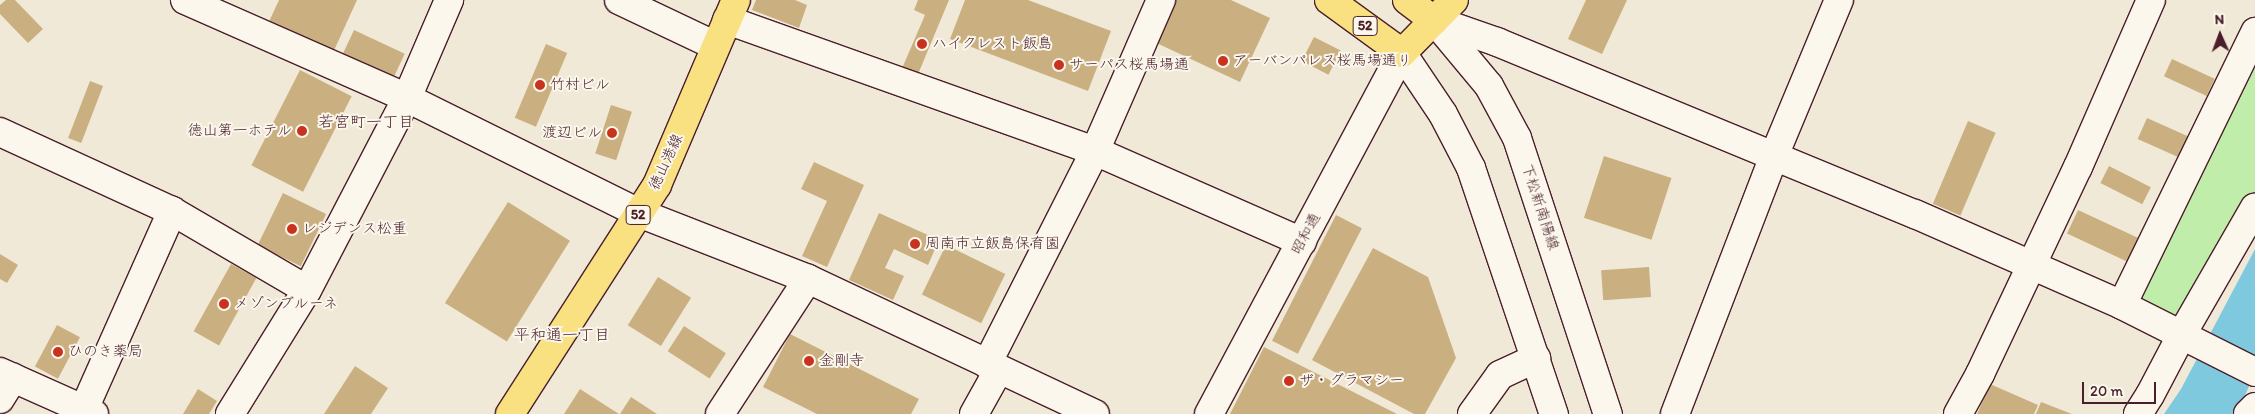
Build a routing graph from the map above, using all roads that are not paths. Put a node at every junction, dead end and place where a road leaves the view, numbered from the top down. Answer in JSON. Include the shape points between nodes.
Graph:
{"nodes":[{"id":1,"x":185,"y":0,"type":"edge"},
{"id":2,"x":449,"y":0,"type":"edge"},
{"id":3,"x":619,"y":0,"type":"edge"},
{"id":4,"x":1160,"y":0,"type":"edge"},
{"id":5,"x":1329,"y":0,"type":"edge"},
{"id":6,"x":1408,"y":0,"type":"edge"},
{"id":7,"x":1454,"y":0,"type":"edge"},
{"id":8,"x":1839,"y":0,"type":"edge"},
{"id":9,"x":2151,"y":0,"type":"edge"},
{"id":10,"x":732,"y":10,"type":"edge"},
{"id":11,"x":1434,"y":20,"type":"junction"},
{"id":12,"x":2255,"y":32,"type":"edge"},
{"id":13,"x":716,"y":46,"type":"junction"},
{"id":14,"x":1402,"y":53,"type":"junction"},
{"id":15,"x":407,"y":98,"type":"junction"},
{"id":16,"x":0,"y":132,"type":"edge"},
{"id":17,"x":1095,"y":151,"type":"junction"},
{"id":18,"x":1774,"y":156,"type":"junction"},
{"id":19,"x":2255,"y":206,"type":"edge"},
{"id":20,"x":172,"y":211,"type":"junction"},
{"id":21,"x":639,"y":213,"type":"junction"},
{"id":22,"x":1302,"y":242,"type":"junction"},
{"id":23,"x":2031,"y":264,"type":"junction"},
{"id":24,"x":808,"y":279,"type":"junction"},
{"id":25,"x":307,"y":290,"type":"junction"},
{"id":26,"x":2122,"y":305,"type":"junction"},
{"id":27,"x":2182,"y":334,"type":"junction"},
{"id":28,"x":1536,"y":358,"type":"junction"},
{"id":29,"x":993,"y":367,"type":"junction"},
{"id":30,"x":2255,"y":372,"type":"edge"},
{"id":31,"x":4,"y":383,"type":"edge"},
{"id":32,"x":2255,"y":407,"type":"edge"},
{"id":33,"x":89,"y":412,"type":"edge"},
{"id":34,"x":230,"y":414,"type":"edge"},
{"id":35,"x":510,"y":414,"type":"edge"},
{"id":36,"x":720,"y":414,"type":"edge"},
{"id":37,"x":974,"y":414,"type":"edge"},
{"id":38,"x":1095,"y":414,"type":"edge"},
{"id":39,"x":1209,"y":414,"type":"edge"},
{"id":40,"x":1472,"y":414,"type":"edge"},
{"id":41,"x":1554,"y":414,"type":"edge"},
{"id":42,"x":1608,"y":414,"type":"edge"},
{"id":43,"x":1675,"y":414,"type":"edge"},
{"id":44,"x":1958,"y":414,"type":"edge"},
{"id":45,"x":2138,"y":414,"type":"edge"},
{"id":46,"x":2248,"y":414,"type":"edge"}],
"edges":[{"from":1,"to":15,"type":"street"},
{"from":2,"to":15,"type":"street"},
{"from":3,"to":13,"type":"street"},
{"from":4,"to":17,"type":"street"},
{"from":5,"to":14,"type":"main road","number":"52"},
{"from":6,"to":11,"type":"main road"},
{"from":7,"to":11,"type":"main road"},
{"from":8,"to":18,"type":"street"},
{"from":9,"to":23,"type":"street","via":[[2078,167]]},
{"from":10,"to":13,"type":"main road","name":"徳山港線","number":"52"},
{"from":10,"to":17,"type":"street"},
{"from":11,"to":14,"type":"main road"},
{"from":11,"to":18,"type":"street","via":[[1497,42]]},
{"from":11,"to":42,"type":"street","name":"下松新南陽線","via":[[1489,86],[1517,138]]},
{"from":12,"to":26,"type":"street"},
{"from":13,"to":21,"type":"main road","name":"徳山港線","number":"52","via":[[657,185]]},
{"from":14,"to":22,"type":"street","name":"昭和通"},
{"from":14,"to":28,"type":"street","via":[[1443,114],[1471,168]]},
{"from":15,"to":21,"type":"street"},
{"from":15,"to":25,"type":"street"},
{"from":16,"to":20,"type":"street"},
{"from":17,"to":22,"type":"street"},
{"from":17,"to":29,"type":"street"},
{"from":18,"to":23,"type":"street"},
{"from":18,"to":43,"type":"street"},
{"from":19,"to":27,"type":"street"},
{"from":20,"to":25,"type":"street"},
{"from":20,"to":33,"type":"street"},
{"from":21,"to":24,"type":"street"},
{"from":21,"to":35,"type":"main road","name":"徳山港線","number":"52"},
{"from":22,"to":39,"type":"street","name":"昭和通"},
{"from":23,"to":26,"type":"street"},
{"from":23,"to":44,"type":"street"},
{"from":24,"to":29,"type":"street"},
{"from":24,"to":36,"type":"street"},
{"from":25,"to":34,"type":"street"},
{"from":26,"to":27,"type":"street"},
{"from":27,"to":30,"type":"street"},
{"from":27,"to":45,"type":"street"},
{"from":28,"to":40,"type":"street","via":[[1500,375]]},
{"from":28,"to":41,"type":"street"},
{"from":29,"to":37,"type":"street"},
{"from":29,"to":38,"type":"street"},
{"from":31,"to":33,"type":"street"},
{"from":32,"to":46,"type":"street"}]}
